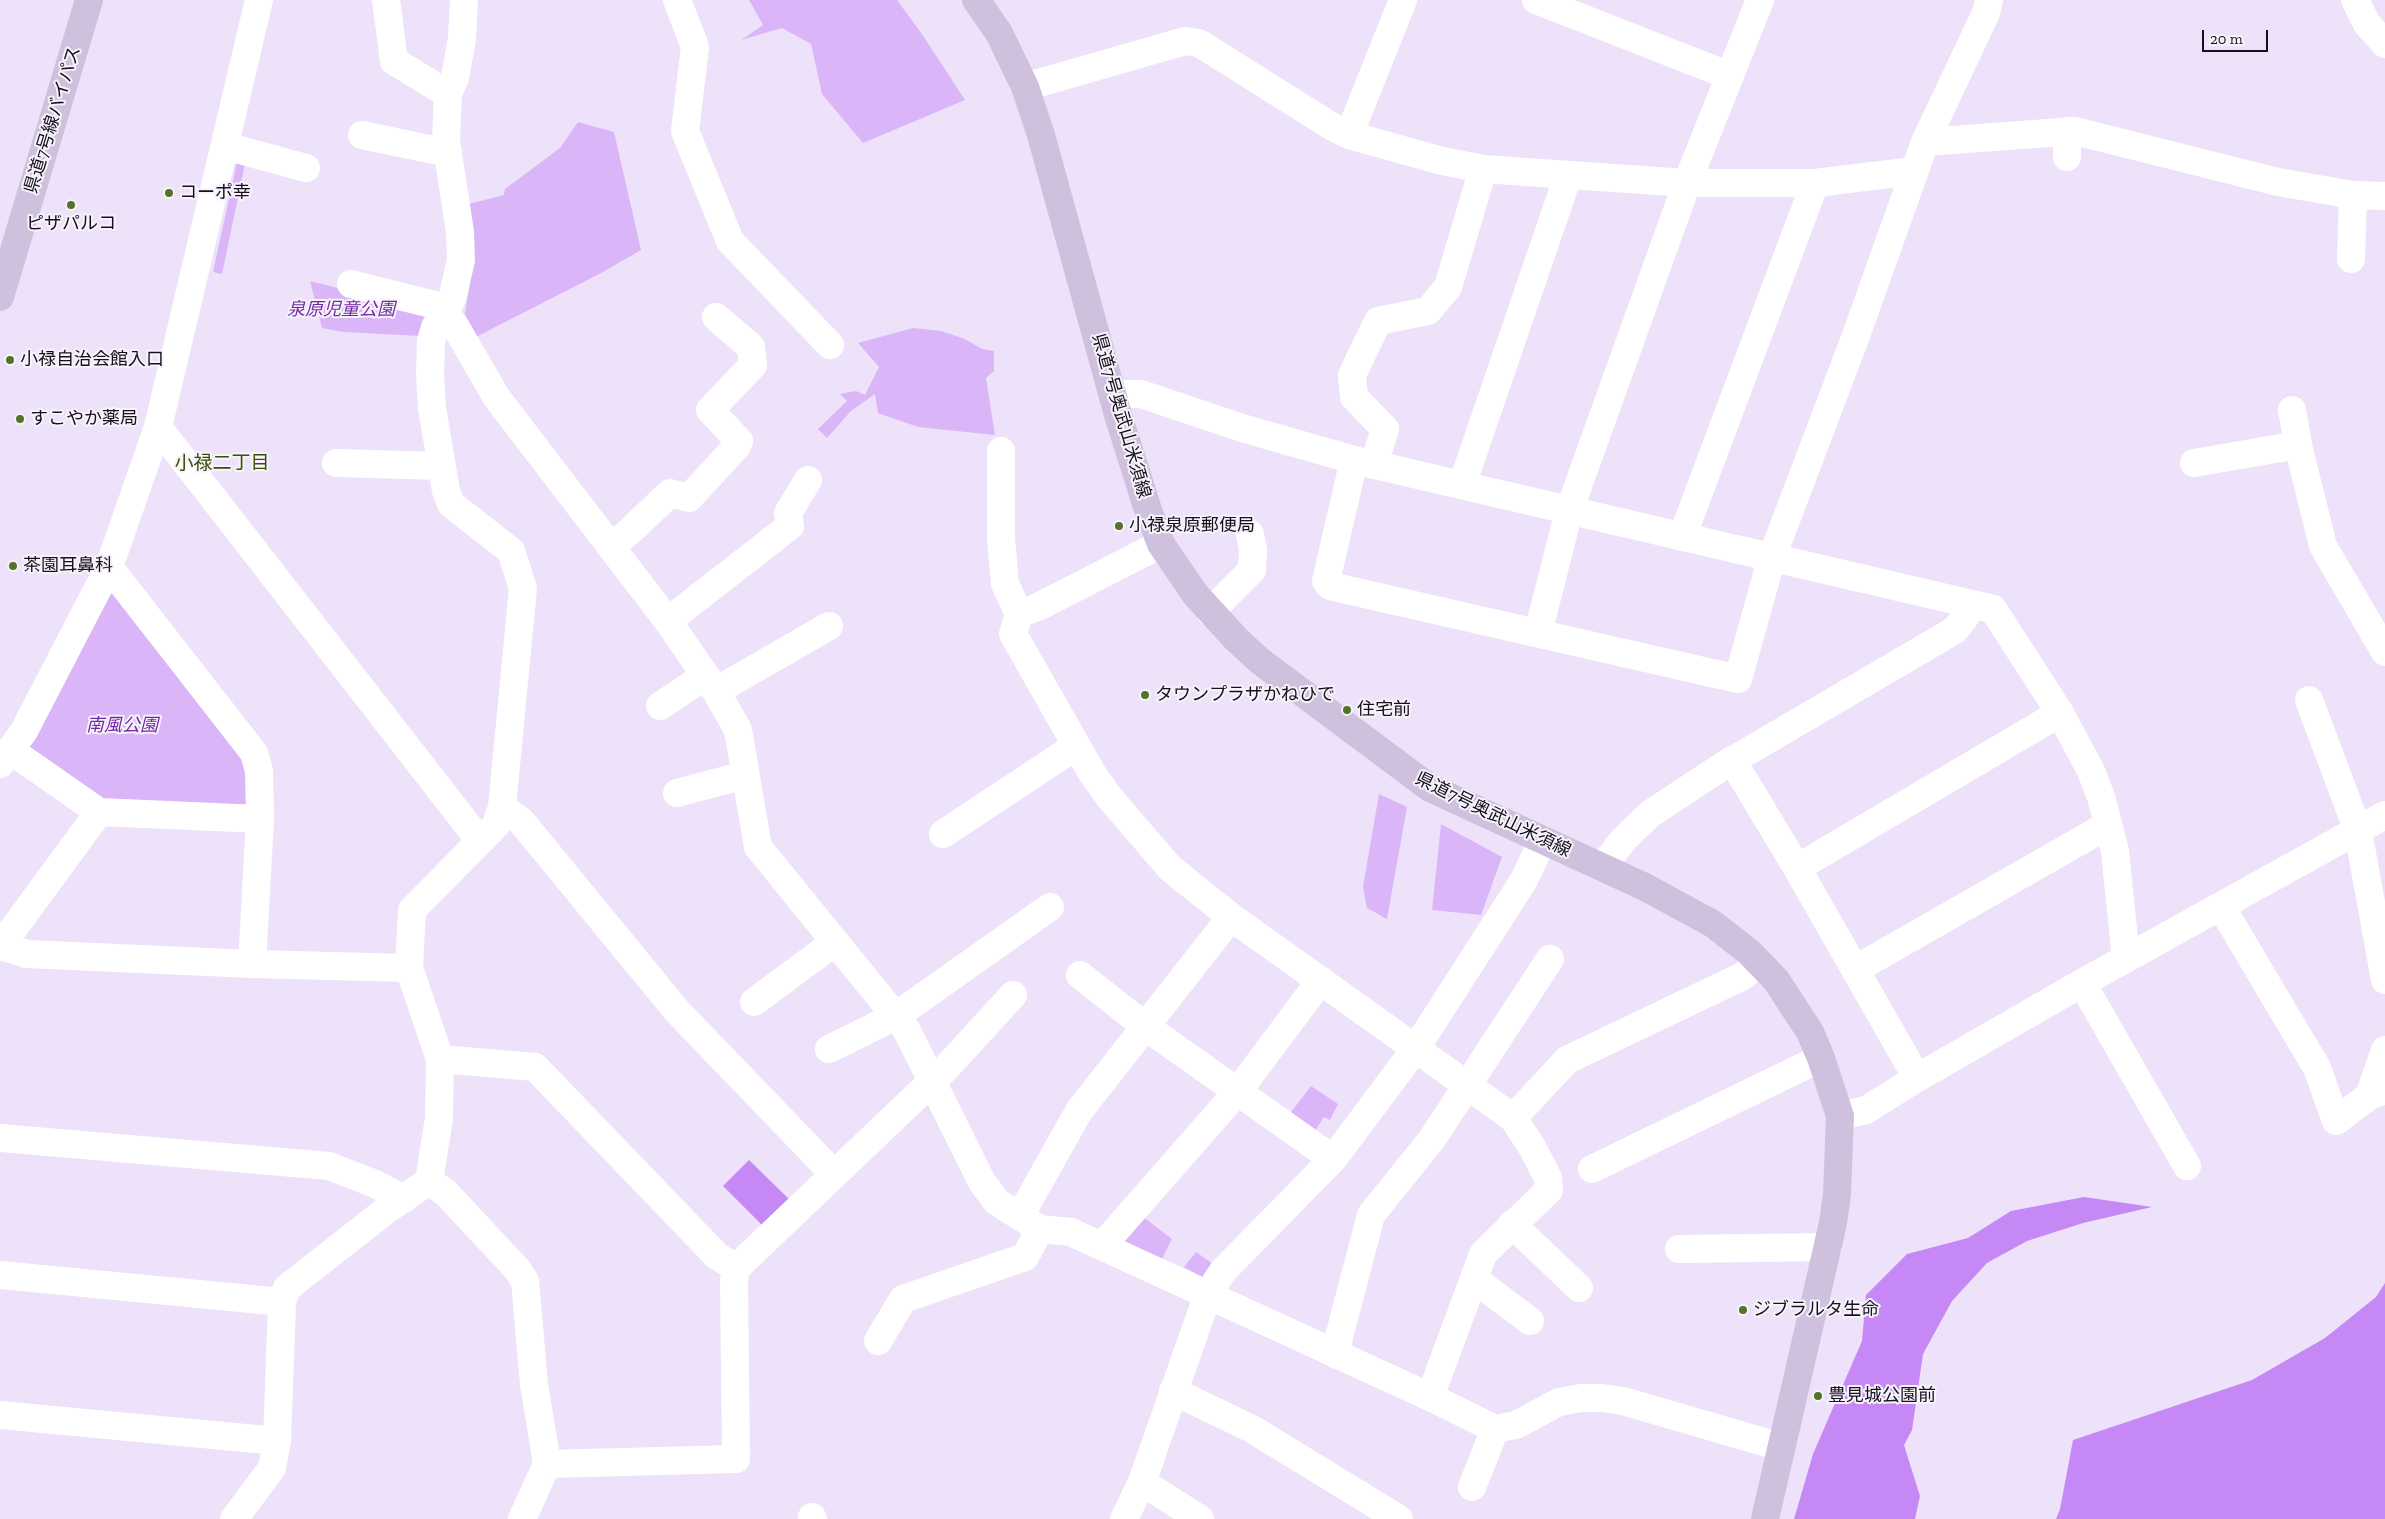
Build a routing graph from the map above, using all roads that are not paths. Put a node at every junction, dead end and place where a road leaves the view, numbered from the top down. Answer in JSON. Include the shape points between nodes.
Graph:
{"nodes":[{"id":1,"x":89,"y":0,"type":"edge"},
{"id":2,"x":259,"y":0,"type":"edge"},
{"id":3,"x":386,"y":0,"type":"edge"},
{"id":4,"x":464,"y":0,"type":"edge"},
{"id":5,"x":677,"y":0,"type":"edge"},
{"id":6,"x":976,"y":0,"type":"edge"},
{"id":7,"x":1403,"y":0,"type":"edge"},
{"id":8,"x":1536,"y":0,"type":"edge"},
{"id":9,"x":1760,"y":0,"type":"edge"},
{"id":10,"x":1989,"y":0,"type":"edge"},
{"id":11,"x":2355,"y":0,"type":"edge"},
{"id":12,"x":2385,"y":44,"type":"edge"},
{"id":13,"x":1730,"y":76,"type":"junction"},
{"id":14,"x":1025,"y":87,"type":"junction"},
{"id":15,"x":448,"y":94,"type":"junction"},
{"id":16,"x":362,"y":135,"type":"dead end"},
{"id":17,"x":1349,"y":135,"type":"junction"},
{"id":18,"x":1925,"y":142,"type":"junction"},
{"id":19,"x":225,"y":146,"type":"junction"},
{"id":20,"x":448,"y":153,"type":"junction"},
{"id":21,"x":306,"y":168,"type":"dead end"},
{"id":22,"x":1483,"y":169,"type":"junction"},
{"id":23,"x":1914,"y":172,"type":"junction"},
{"id":24,"x":1568,"y":176,"type":"junction"},
{"id":25,"x":1815,"y":182,"type":"junction"},
{"id":26,"x":1687,"y":183,"type":"junction"},
{"id":27,"x":2352,"y":196,"type":"junction"},
{"id":28,"x":2385,"y":196,"type":"edge"},
{"id":29,"x":2350,"y":259,"type":"dead end"},
{"id":30,"x":351,"y":284,"type":"dead end"},
{"id":31,"x":0,"y":297,"type":"edge"},
{"id":32,"x":446,"y":311,"type":"junction"},
{"id":33,"x":716,"y":317,"type":"dead end"},
{"id":34,"x":830,"y":345,"type":"dead end"},
{"id":35,"x":1112,"y":394,"type":"junction"},
{"id":36,"x":2292,"y":410,"type":"dead end"},
{"id":37,"x":158,"y":427,"type":"junction"},
{"id":38,"x":2298,"y":445,"type":"junction"},
{"id":39,"x":1001,"y":450,"type":"dead end"},
{"id":40,"x":1364,"y":462,"type":"junction"},
{"id":41,"x":336,"y":463,"type":"dead end"},
{"id":42,"x":2194,"y":464,"type":"dead end"},
{"id":43,"x":442,"y":466,"type":"junction"},
{"id":44,"x":808,"y":480,"type":"dead end"},
{"id":45,"x":1462,"y":485,"type":"junction"},
{"id":46,"x":1570,"y":511,"type":"junction"},
{"id":47,"x":1250,"y":534,"type":"dead end"},
{"id":48,"x":1682,"y":538,"type":"junction"},
{"id":49,"x":1161,"y":544,"type":"junction"},
{"id":50,"x":612,"y":546,"type":"junction"},
{"id":51,"x":1772,"y":558,"type":"junction"},
{"id":52,"x":109,"y":567,"type":"junction"},
{"id":53,"x":1974,"y":605,"type":"junction"},
{"id":54,"x":1210,"y":612,"type":"junction"},
{"id":55,"x":1019,"y":614,"type":"junction"},
{"id":56,"x":668,"y":621,"type":"junction"},
{"id":57,"x":829,"y":626,"type":"dead end"},
{"id":58,"x":1538,"y":633,"type":"junction"},
{"id":59,"x":2385,"y":652,"type":"edge"},
{"id":60,"x":710,"y":684,"type":"junction"},
{"id":61,"x":2310,"y":700,"type":"dead end"},
{"id":62,"x":660,"y":706,"type":"dead end"},
{"id":63,"x":2060,"y":713,"type":"junction"},
{"id":64,"x":1076,"y":746,"type":"junction"},
{"id":65,"x":1740,"y":756,"type":"dead end"},
{"id":66,"x":5,"y":757,"type":"edge"},
{"id":67,"x":745,"y":775,"type":"junction"},
{"id":68,"x":677,"y":793,"type":"dead end"},
{"id":69,"x":502,"y":807,"type":"junction"},
{"id":70,"x":99,"y":812,"type":"junction"},
{"id":71,"x":2385,"y":815,"type":"edge"},
{"id":72,"x":260,"y":819,"type":"junction"},
{"id":73,"x":2108,"y":825,"type":"junction"},
{"id":74,"x":2358,"y":831,"type":"junction"},
{"id":75,"x":943,"y":834,"type":"dead end"},
{"id":76,"x":1543,"y":840,"type":"junction"},
{"id":77,"x":480,"y":841,"type":"junction"},
{"id":78,"x":1602,"y":867,"type":"junction"},
{"id":79,"x":1797,"y":868,"type":"junction"},
{"id":80,"x":1050,"y":907,"type":"dead end"},
{"id":81,"x":2222,"y":908,"type":"junction"},
{"id":82,"x":1230,"y":916,"type":"junction"},
{"id":83,"x":836,"y":942,"type":"junction"},
{"id":84,"x":0,"y":946,"type":"edge"},
{"id":85,"x":1550,"y":959,"type":"dead end"},
{"id":86,"x":2126,"y":959,"type":"junction"},
{"id":87,"x":1760,"y":962,"type":"junction"},
{"id":88,"x":2383,"y":963,"type":"edge"},
{"id":89,"x":252,"y":964,"type":"junction"},
{"id":90,"x":409,"y":968,"type":"junction"},
{"id":91,"x":1856,"y":969,"type":"junction"},
{"id":92,"x":1080,"y":975,"type":"dead end"},
{"id":93,"x":1321,"y":980,"type":"junction"},
{"id":94,"x":2082,"y":984,"type":"junction"},
{"id":95,"x":1014,"y":995,"type":"dead end"},
{"id":96,"x":754,"y":1002,"type":"dead end"},
{"id":97,"x":896,"y":1016,"type":"junction"},
{"id":98,"x":1146,"y":1027,"type":"junction"},
{"id":99,"x":1416,"y":1048,"type":"junction"},
{"id":100,"x":829,"y":1049,"type":"dead end"},
{"id":101,"x":2385,"y":1050,"type":"edge"},
{"id":102,"x":1821,"y":1058,"type":"junction"},
{"id":103,"x":440,"y":1059,"type":"junction"},
{"id":104,"x":1917,"y":1078,"type":"junction"},
{"id":105,"x":931,"y":1082,"type":"junction"},
{"id":106,"x":1468,"y":1086,"type":"junction"},
{"id":107,"x":1238,"y":1091,"type":"junction"},
{"id":108,"x":2377,"y":1093,"type":"edge"},
{"id":109,"x":1840,"y":1116,"type":"junction"},
{"id":110,"x":1513,"y":1118,"type":"junction"},
{"id":111,"x":0,"y":1138,"type":"edge"},
{"id":112,"x":1333,"y":1159,"type":"junction"},
{"id":113,"x":2187,"y":1166,"type":"dead end"},
{"id":114,"x":1592,"y":1169,"type":"dead end"},
{"id":115,"x":833,"y":1173,"type":"junction"},
{"id":116,"x":429,"y":1181,"type":"junction"},
{"id":117,"x":404,"y":1199,"type":"junction"},
{"id":118,"x":1030,"y":1222,"type":"junction"},
{"id":119,"x":1512,"y":1224,"type":"junction"},
{"id":120,"x":1102,"y":1246,"type":"junction"},
{"id":121,"x":1828,"y":1247,"type":"junction"},
{"id":122,"x":1679,"y":1249,"type":"dead end"},
{"id":123,"x":736,"y":1268,"type":"junction"},
{"id":124,"x":0,"y":1275,"type":"edge"},
{"id":125,"x":1474,"y":1279,"type":"junction"},
{"id":126,"x":1579,"y":1288,"type":"dead end"},
{"id":127,"x":1208,"y":1294,"type":"junction"},
{"id":128,"x":282,"y":1302,"type":"junction"},
{"id":129,"x":1530,"y":1321,"type":"dead end"},
{"id":130,"x":878,"y":1341,"type":"dead end"},
{"id":131,"x":1337,"y":1355,"type":"junction"},
{"id":132,"x":1173,"y":1391,"type":"junction"},
{"id":133,"x":1430,"y":1397,"type":"junction"},
{"id":134,"x":0,"y":1415,"type":"edge"},
{"id":135,"x":1495,"y":1430,"type":"junction"},
{"id":136,"x":278,"y":1441,"type":"junction"},
{"id":137,"x":1781,"y":1446,"type":"junction"},
{"id":138,"x":547,"y":1464,"type":"junction"},
{"id":139,"x":1142,"y":1482,"type":"junction"},
{"id":140,"x":1472,"y":1487,"type":"dead end"},
{"id":141,"x":234,"y":1519,"type":"edge"},
{"id":142,"x":522,"y":1519,"type":"edge"},
{"id":143,"x":1124,"y":1519,"type":"edge"},
{"id":144,"x":1200,"y":1519,"type":"edge"},
{"id":145,"x":1399,"y":1519,"type":"edge"},
{"id":146,"x":1764,"y":1519,"type":"edge"}],
"edges":[{"from":1,"to":31,"type":"main road","name":"県道7号線バイパス"},
{"from":2,"to":19,"type":"street"},
{"from":3,"to":15,"type":"street","via":[[394,61]]},
{"from":4,"to":15,"type":"street","via":[[462,38],[455,78]]},
{"from":5,"to":34,"type":"street","via":[[695,47],[685,131],[730,241]]},
{"from":6,"to":14,"type":"main road","name":"県道7号奥武山米須線","via":[[999,33]]},
{"from":7,"to":17,"type":"street"},
{"from":8,"to":13,"type":"street"},
{"from":9,"to":13,"type":"street"},
{"from":10,"to":18,"type":"street","via":[[1986,13]]},
{"from":11,"to":12,"type":"street","via":[[2367,24]]},
{"from":13,"to":26,"type":"street"},
{"from":14,"to":17,"type":"street","via":[[1185,41],[1200,43]]},
{"from":14,"to":35,"type":"main road","name":"県道7号奥武山米須線"},
{"from":15,"to":20,"type":"street"},
{"from":16,"to":20,"type":"street"},
{"from":17,"to":22,"type":"street"},
{"from":18,"to":23,"type":"street"},
{"from":18,"to":27,"type":"street","via":[[2067,144],[2120,141],[2235,173]]},
{"from":19,"to":21,"type":"street"},
{"from":19,"to":37,"type":"street"},
{"from":20,"to":32,"type":"street","via":[[461,260]]},
{"from":22,"to":24,"type":"street"},
{"from":22,"to":40,"type":"street","via":[[1448,287],[1428,311],[1378,321],[1352,375],[1354,397],[1385,429]]},
{"from":23,"to":25,"type":"street"},
{"from":23,"to":51,"type":"street"},
{"from":24,"to":26,"type":"street"},
{"from":24,"to":45,"type":"street"},
{"from":25,"to":26,"type":"street"},
{"from":25,"to":48,"type":"street"},
{"from":26,"to":46,"type":"street"},
{"from":27,"to":28,"type":"street"},
{"from":27,"to":29,"type":"street"},
{"from":30,"to":32,"type":"street"},
{"from":32,"to":43,"type":"street","via":[[435,327],[430,374]]},
{"from":32,"to":50,"type":"street","via":[[497,398]]},
{"from":33,"to":50,"type":"street","via":[[751,347],[753,365],[710,410],[739,441],[737,446],[689,498],[670,494]]},
{"from":35,"to":40,"type":"street","via":[[1141,394],[1242,428]]},
{"from":35,"to":49,"type":"main road","name":"県道7号奥武山米須線"},
{"from":36,"to":38,"type":"street"},
{"from":37,"to":52,"type":"street"},
{"from":37,"to":77,"type":"street"},
{"from":38,"to":42,"type":"street"},
{"from":38,"to":59,"type":"street","via":[[2323,546]]},
{"from":39,"to":55,"type":"street","via":[[1001,539],[1006,584]]},
{"from":40,"to":45,"type":"street"},
{"from":40,"to":58,"type":"street","via":[[1326,581],[1330,586]]},
{"from":41,"to":43,"type":"street"},
{"from":43,"to":69,"type":"street","via":[[452,504],[511,551],[523,588]]},
{"from":44,"to":56,"type":"street","via":[[788,513],[790,526]]},
{"from":45,"to":46,"type":"street"},
{"from":46,"to":48,"type":"street"},
{"from":46,"to":58,"type":"street"},
{"from":47,"to":54,"type":"street","via":[[1252,570]]},
{"from":48,"to":51,"type":"street"},
{"from":49,"to":54,"type":"main road","name":"県道7号奥武山米須線"},
{"from":49,"to":55,"type":"street"},
{"from":50,"to":56,"type":"street"},
{"from":51,"to":53,"type":"street"},
{"from":51,"to":58,"type":"street","via":[[1738,679]]},
{"from":52,"to":66,"type":"street","via":[[24,731]]},
{"from":52,"to":72,"type":"street","via":[[254,753],[260,771]]},
{"from":53,"to":63,"type":"street","via":[[1992,609]]},
{"from":53,"to":65,"type":"street","via":[[1955,630]]},
{"from":54,"to":76,"type":"main road","name":"県道7号奥武山米須線","via":[[1260,662],[1401,769],[1430,788]]},
{"from":55,"to":64,"type":"street","via":[[1014,634]]},
{"from":56,"to":60,"type":"street"},
{"from":57,"to":60,"type":"street"},
{"from":60,"to":62,"type":"street"},
{"from":60,"to":67,"type":"street","via":[[738,730]]},
{"from":61,"to":74,"type":"street"},
{"from":63,"to":73,"type":"street","via":[[2091,771]]},
{"from":63,"to":79,"type":"street"},
{"from":64,"to":75,"type":"street"},
{"from":64,"to":82,"type":"street","via":[[1109,797],[1170,868]]},
{"from":66,"to":70,"type":"street"},
{"from":67,"to":68,"type":"street"},
{"from":67,"to":83,"type":"street","via":[[758,847]]},
{"from":69,"to":77,"type":"street","via":[[496,825]]},
{"from":69,"to":115,"type":"street","via":[[521,821],[677,1011]]},
{"from":70,"to":72,"type":"street"},
{"from":70,"to":84,"type":"street"},
{"from":71,"to":74,"type":"street"},
{"from":72,"to":89,"type":"street"},
{"from":73,"to":86,"type":"street","via":[[2115,851]]},
{"from":73,"to":91,"type":"street"},
{"from":74,"to":81,"type":"street"},
{"from":74,"to":88,"type":"street"},
{"from":76,"to":78,"type":"main road","name":"県道7号奥武山米須線"},
{"from":76,"to":99,"type":"street","via":[[1524,880]]},
{"from":77,"to":90,"type":"street","via":[[412,910]]},
{"from":78,"to":79,"type":"street","via":[[1650,814],[1732,760]]},
{"from":78,"to":87,"type":"main road","name":"県道7号奥武山米須線","via":[[1713,924]]},
{"from":79,"to":91,"type":"street"},
{"from":80,"to":97,"type":"street"},
{"from":81,"to":86,"type":"street"},
{"from":81,"to":108,"type":"street","via":[[2317,1068],[2336,1121]]},
{"from":82,"to":93,"type":"street"},
{"from":82,"to":98,"type":"street"},
{"from":83,"to":96,"type":"street"},
{"from":83,"to":97,"type":"street"},
{"from":84,"to":89,"type":"street","via":[[27,954]]},
{"from":85,"to":106,"type":"street"},
{"from":86,"to":94,"type":"street"},
{"from":87,"to":102,"type":"main road","name":"県道7号奥武山米須線","via":[[1795,1006]]},
{"from":87,"to":110,"type":"street","via":[[1743,976],[1567,1060]]},
{"from":89,"to":90,"type":"street"},
{"from":90,"to":103,"type":"street"},
{"from":91,"to":104,"type":"street"},
{"from":92,"to":98,"type":"street"},
{"from":93,"to":99,"type":"street"},
{"from":93,"to":107,"type":"street"},
{"from":94,"to":104,"type":"street"},
{"from":94,"to":113,"type":"street"},
{"from":95,"to":105,"type":"street"},
{"from":97,"to":100,"type":"street"},
{"from":97,"to":105,"type":"street","via":[[906,1029]]},
{"from":98,"to":107,"type":"street"},
{"from":98,"to":118,"type":"street","via":[[1079,1111]]},
{"from":99,"to":106,"type":"street"},
{"from":99,"to":112,"type":"street"},
{"from":101,"to":108,"type":"street"},
{"from":102,"to":109,"type":"main road","name":"県道7号奥武山米須線"},
{"from":102,"to":114,"type":"street"},
{"from":103,"to":116,"type":"street","via":[[439,1118]]},
{"from":103,"to":123,"type":"street","via":[[535,1067],[717,1256]]},
{"from":104,"to":109,"type":"street","via":[[1866,1110]]},
{"from":105,"to":115,"type":"street"},
{"from":105,"to":118,"type":"street","via":[[982,1182],[998,1202]]},
{"from":106,"to":110,"type":"street"},
{"from":106,"to":131,"type":"street","via":[[1432,1139],[1372,1215]]},
{"from":107,"to":112,"type":"street"},
{"from":107,"to":120,"type":"street"},
{"from":109,"to":121,"type":"main road","name":"県道7号奥武山米須線","via":[[1837,1194]]},
{"from":110,"to":119,"type":"street","via":[[1548,1178],[1549,1190]]},
{"from":111,"to":117,"type":"street","via":[[329,1166]]},
{"from":112,"to":127,"type":"street","via":[[1223,1271]]},
{"from":115,"to":123,"type":"street"},
{"from":116,"to":117,"type":"street"},
{"from":116,"to":138,"type":"street","via":[[446,1193],[517,1269],[525,1282],[534,1384]]},
{"from":117,"to":128,"type":"street","via":[[287,1288]]},
{"from":118,"to":120,"type":"street","via":[[1071,1232]]},
{"from":118,"to":130,"type":"street","via":[[1026,1257],[903,1299]]},
{"from":119,"to":125,"type":"street","via":[[1483,1254]]},
{"from":119,"to":126,"type":"street"},
{"from":120,"to":127,"type":"street"},
{"from":121,"to":122,"type":"street"},
{"from":121,"to":137,"type":"main road","name":"県道7号奥武山米須線"},
{"from":123,"to":138,"type":"street","via":[[736,1459]]},
{"from":124,"to":128,"type":"street"},
{"from":125,"to":129,"type":"street"},
{"from":125,"to":133,"type":"street"},
{"from":127,"to":131,"type":"street"},
{"from":127,"to":132,"type":"street"},
{"from":128,"to":136,"type":"street"},
{"from":131,"to":133,"type":"street"},
{"from":132,"to":139,"type":"street"},
{"from":132,"to":145,"type":"street","via":[[1252,1429]]},
{"from":133,"to":135,"type":"street"},
{"from":134,"to":136,"type":"street"},
{"from":135,"to":137,"type":"street","via":[[1516,1425],[1559,1402],[1602,1398],[1623,1401]]},
{"from":135,"to":140,"type":"street"},
{"from":136,"to":141,"type":"street","via":[[272,1468]]},
{"from":137,"to":146,"type":"main road","name":"県道7号奥武山米須線"},
{"from":138,"to":142,"type":"street"},
{"from":139,"to":143,"type":"street"},
{"from":139,"to":144,"type":"street"}]}
